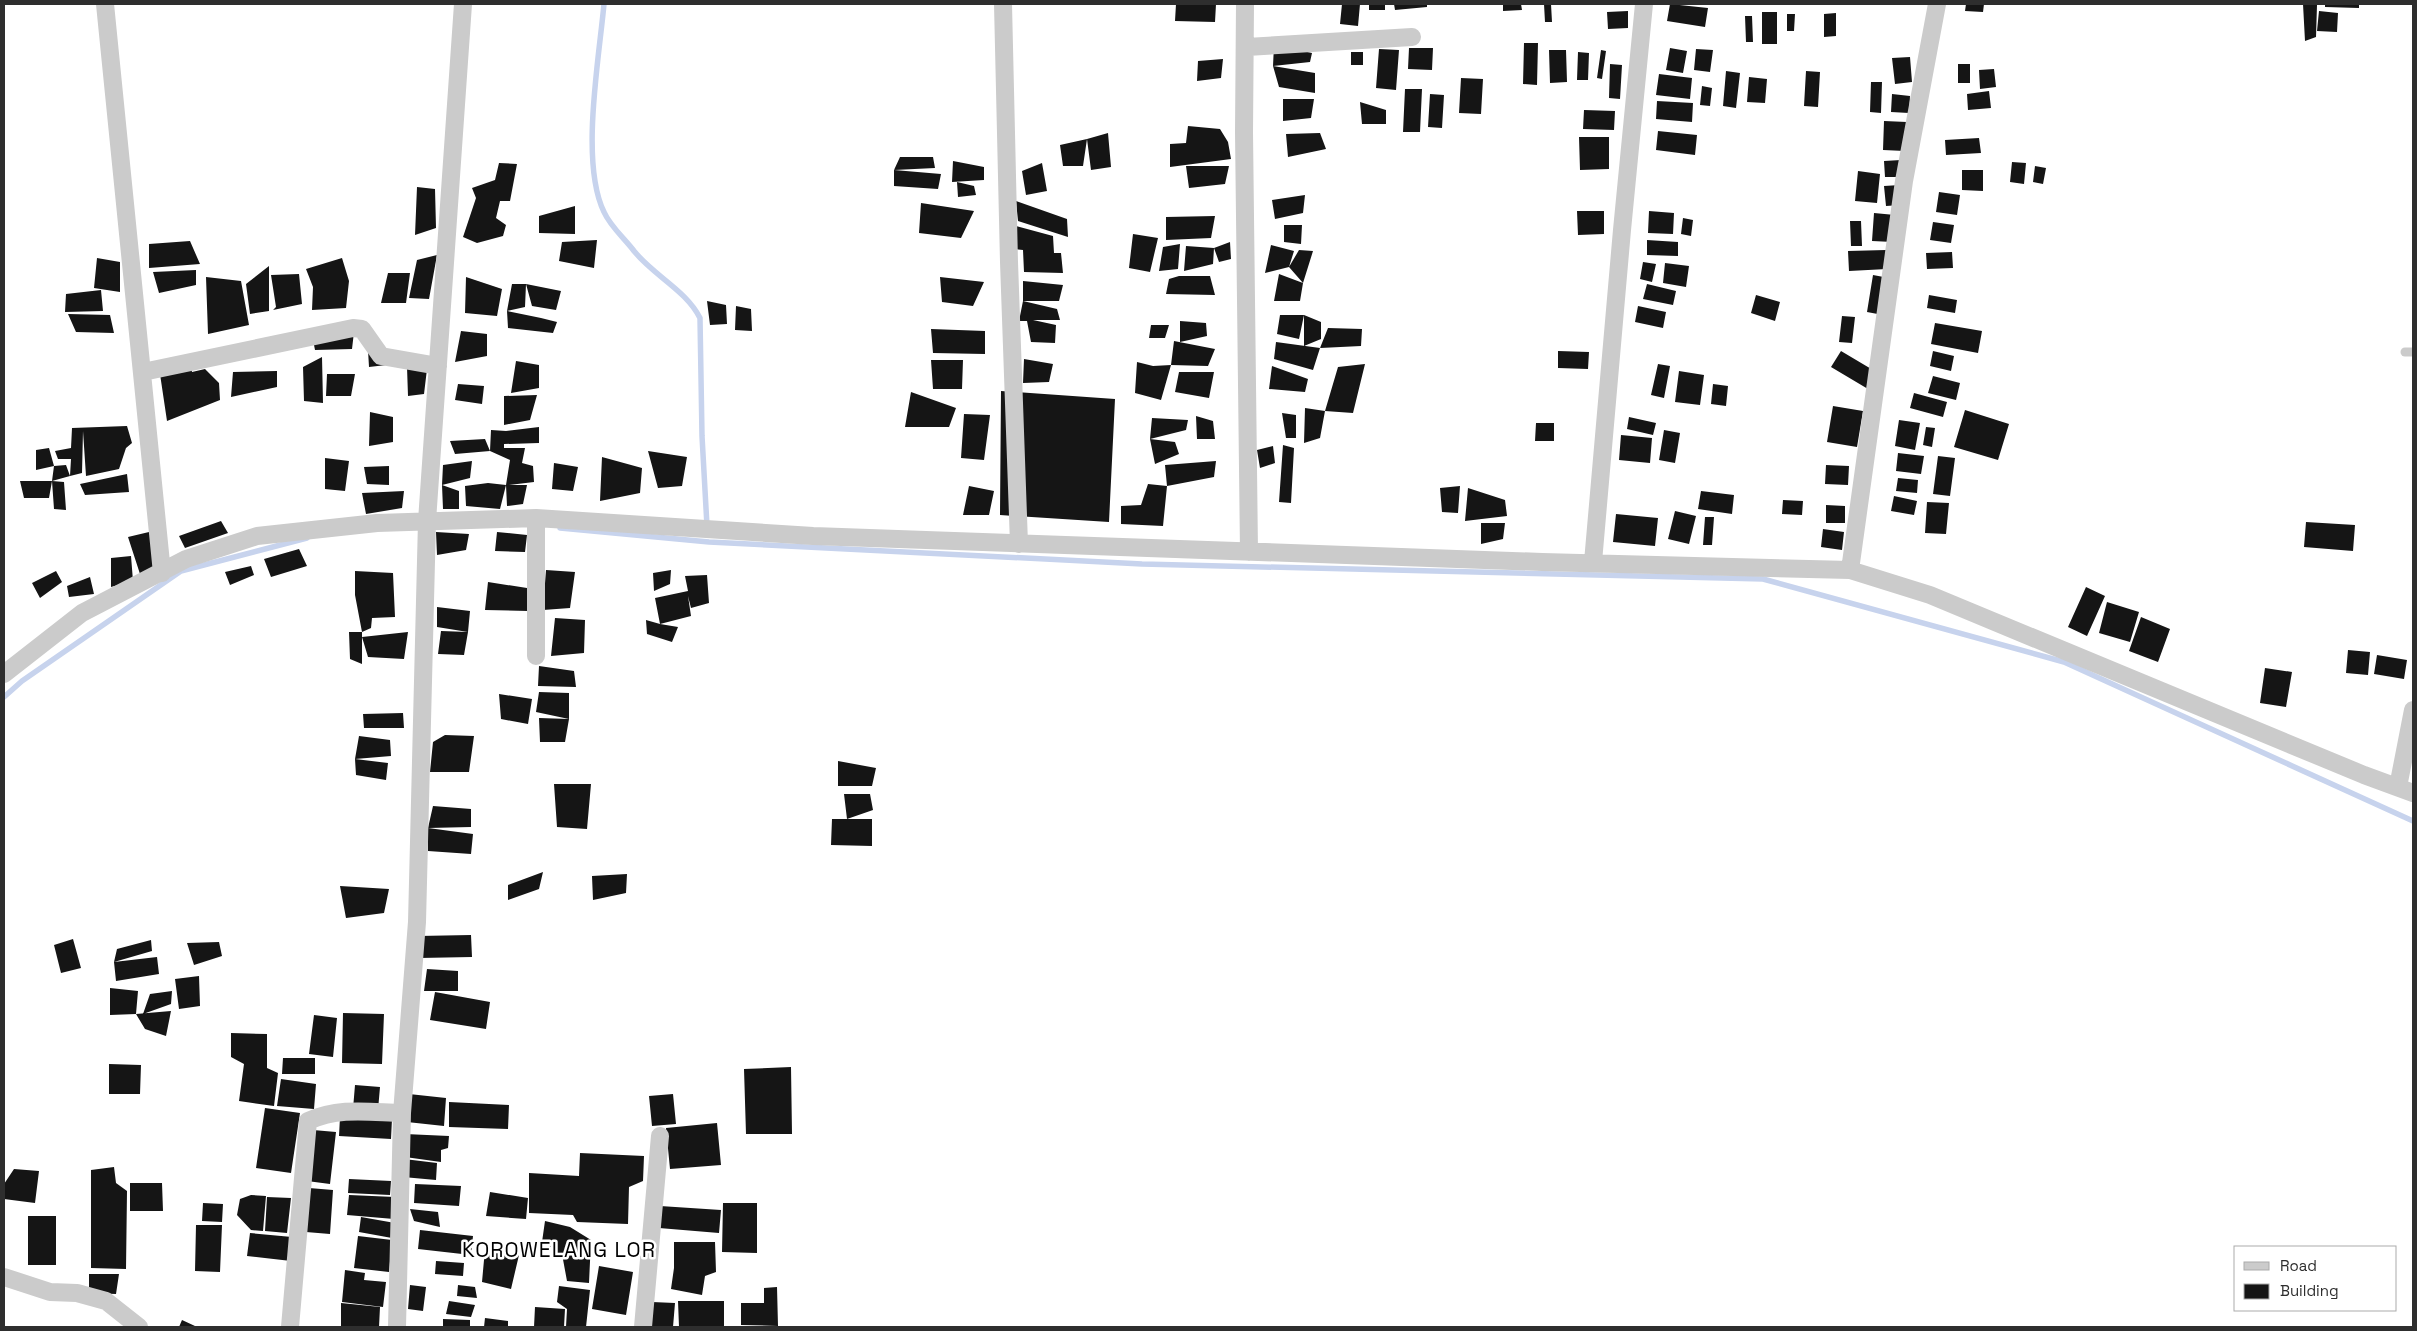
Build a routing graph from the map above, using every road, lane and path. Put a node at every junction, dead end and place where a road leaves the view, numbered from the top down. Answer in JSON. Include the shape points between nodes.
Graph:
{"nodes":[{"id":1,"x":105,"y":4,"type":"edge"},
{"id":2,"x":462,"y":4,"type":"edge"},
{"id":3,"x":1003,"y":4,"type":"edge"},
{"id":4,"x":1245,"y":4,"type":"edge"},
{"id":5,"x":1644,"y":4,"type":"edge"},
{"id":6,"x":1937,"y":4,"type":"edge"},
{"id":7,"x":1412,"y":37,"type":"dead end"},
{"id":8,"x":1246,"y":47,"type":"junction"},
{"id":9,"x":438,"y":366,"type":"junction"},
{"id":10,"x":142,"y":372,"type":"junction"},
{"id":11,"x":427,"y":521,"type":"junction"},
{"id":12,"x":535,"y":524,"type":"junction"},
{"id":13,"x":1019,"y":544,"type":"junction"},
{"id":14,"x":1248,"y":552,"type":"junction"},
{"id":15,"x":1593,"y":562,"type":"junction"},
{"id":16,"x":1850,"y":570,"type":"junction"},
{"id":17,"x":162,"y":573,"type":"junction"},
{"id":18,"x":536,"y":656,"type":"dead end"},
{"id":19,"x":4,"y":674,"type":"edge"},
{"id":20,"x":2413,"y":710,"type":"edge"},
{"id":21,"x":2406,"y":790,"type":"edge"},
{"id":22,"x":402,"y":1113,"type":"junction"},
{"id":23,"x":660,"y":1136,"type":"dead end"},
{"id":24,"x":4,"y":1277,"type":"edge"},
{"id":25,"x":139,"y":1327,"type":"edge"},
{"id":26,"x":290,"y":1327,"type":"edge"},
{"id":27,"x":397,"y":1327,"type":"edge"},
{"id":28,"x":643,"y":1327,"type":"edge"}],
"edges":[{"from":1,"to":10,"type":"street"},
{"from":2,"to":9,"type":"street"},
{"from":3,"to":13,"type":"street"},
{"from":4,"to":8,"type":"street"},
{"from":5,"to":15,"type":"street"},
{"from":6,"to":16,"type":"street","via":[[1904,181]]},
{"from":7,"to":8,"type":"street"},
{"from":8,"to":14,"type":"street"},
{"from":9,"to":10,"type":"street","via":[[381,356],[362,329],[353,328]]},
{"from":9,"to":11,"type":"street"},
{"from":10,"to":17,"type":"street"},
{"from":11,"to":12,"type":"street"},
{"from":11,"to":17,"type":"street","via":[[257,536],[186,559]]},
{"from":11,"to":22,"type":"street","via":[[417,922]]},
{"from":12,"to":13,"type":"street"},
{"from":12,"to":18,"type":"street"},
{"from":13,"to":14,"type":"street"},
{"from":14,"to":15,"type":"street"},
{"from":15,"to":16,"type":"street"},
{"from":16,"to":21,"type":"street","via":[[1930,595]]},
{"from":17,"to":19,"type":"street","via":[[82,613]]},
{"from":20,"to":21,"type":"street"},
{"from":22,"to":26,"type":"street","via":[[342,1111],[326,1113],[308,1121]]},
{"from":22,"to":27,"type":"street"},
{"from":23,"to":28,"type":"street"},
{"from":24,"to":25,"type":"street","via":[[50,1292],[77,1293],[106,1301]]}]}
